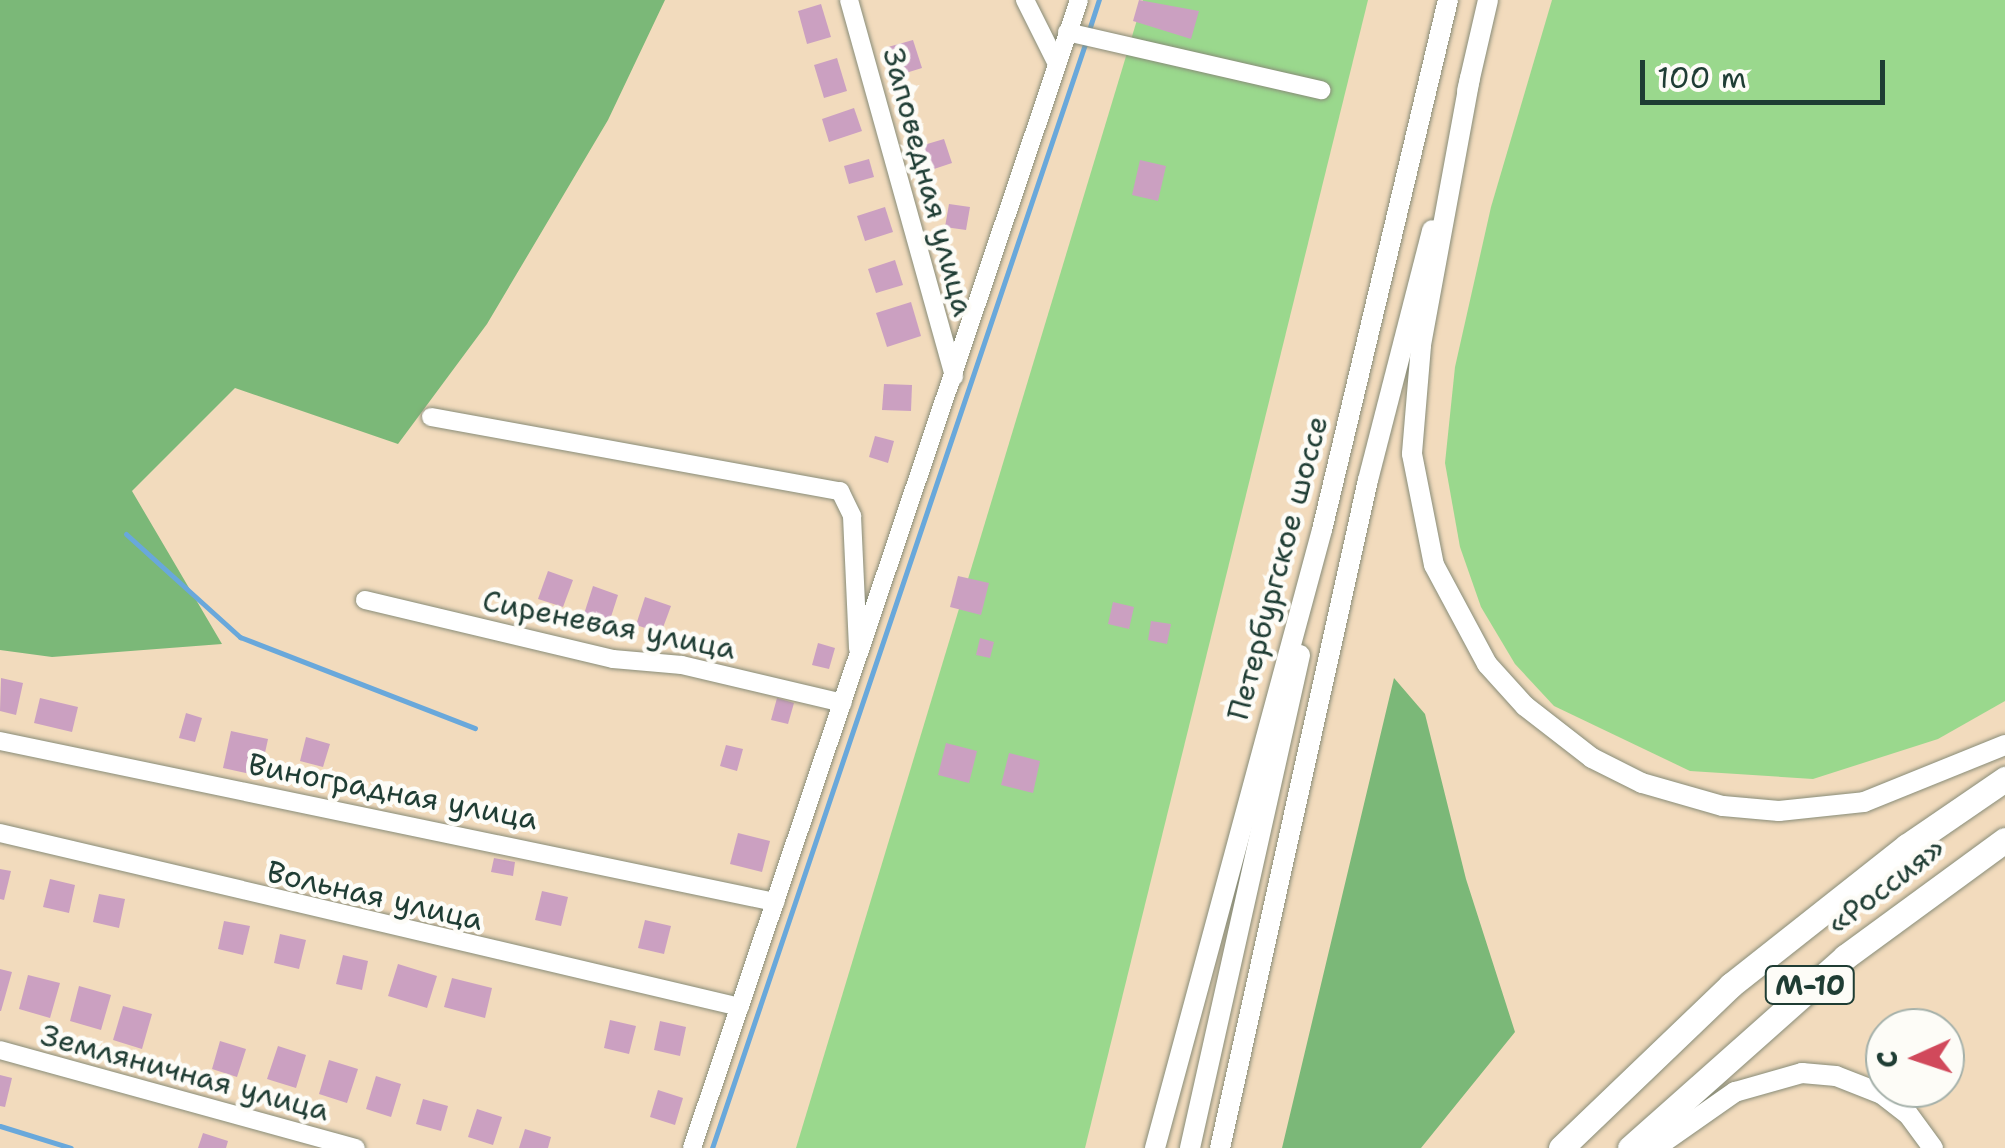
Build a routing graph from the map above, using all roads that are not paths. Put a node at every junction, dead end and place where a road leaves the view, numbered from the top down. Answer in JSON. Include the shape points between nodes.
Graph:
{"nodes":[{"id":1,"x":849,"y":0,"type":"edge"},
{"id":2,"x":1026,"y":0,"type":"edge"},
{"id":3,"x":1079,"y":0,"type":"edge"},
{"id":4,"x":1448,"y":0,"type":"edge"},
{"id":5,"x":1488,"y":0,"type":"edge"},
{"id":6,"x":1081,"y":35,"type":"junction"},
{"id":7,"x":1057,"y":64,"type":"junction"},
{"id":8,"x":1470,"y":78,"type":"junction"},
{"id":9,"x":1321,"y":90,"type":"dead end"},
{"id":10,"x":954,"y":378,"type":"junction"},
{"id":11,"x":431,"y":418,"type":"dead end"},
{"id":12,"x":1322,"y":530,"type":"junction"},
{"id":13,"x":366,"y":600,"type":"dead end"},
{"id":14,"x":858,"y":659,"type":"junction"},
{"id":15,"x":843,"y":703,"type":"junction"},
{"id":16,"x":0,"y":741,"type":"edge"},
{"id":17,"x":2005,"y":746,"type":"edge"},
{"id":18,"x":2005,"y":779,"type":"edge"},
{"id":19,"x":0,"y":832,"type":"edge"},
{"id":20,"x":2005,"y":840,"type":"edge"},
{"id":21,"x":775,"y":902,"type":"junction"},
{"id":22,"x":740,"y":1007,"type":"junction"},
{"id":23,"x":0,"y":1050,"type":"edge"},
{"id":24,"x":356,"y":1148,"type":"edge"},
{"id":25,"x":692,"y":1148,"type":"edge"},
{"id":26,"x":1155,"y":1148,"type":"edge"},
{"id":27,"x":1190,"y":1148,"type":"edge"},
{"id":28,"x":1220,"y":1148,"type":"edge"},
{"id":29,"x":1561,"y":1148,"type":"edge"},
{"id":30,"x":1630,"y":1148,"type":"edge"},
{"id":31,"x":1656,"y":1148,"type":"edge"},
{"id":32,"x":1933,"y":1148,"type":"edge"}],
"edges":[{"from":1,"to":10,"type":"street","name":"Заповедная улица"},
{"from":2,"to":7,"type":"street"},
{"from":3,"to":6,"type":"street"},
{"from":4,"to":12,"type":"main road","name":"Петербургское шоссе"},
{"from":5,"to":8,"type":"main road"},
{"from":6,"to":7,"type":"street"},
{"from":6,"to":9,"type":"street"},
{"from":7,"to":10,"type":"street"},
{"from":8,"to":17,"type":"main road","via":[[1421,346],[1412,454],[1434,565],[1457,616],[1496,675],[1546,725],[1592,758],[1642,783],[1723,806],[1780,811],[1864,802]]},
{"from":8,"to":28,"type":"main road","via":[[1368,480]]},
{"from":10,"to":14,"type":"street"},
{"from":11,"to":14,"type":"street","via":[[840,490],[852,516]]},
{"from":12,"to":26,"type":"main road","name":"Петербургское шоссе"},
{"from":12,"to":27,"type":"main road","via":[[1308,620]]},
{"from":13,"to":15,"type":"street","name":"Сиреневая улица","via":[[613,659],[682,665]]},
{"from":14,"to":15,"type":"street"},
{"from":15,"to":21,"type":"street"},
{"from":16,"to":21,"type":"street","name":"Виноградная улица"},
{"from":18,"to":29,"type":"highway","name":"«Россия»","number":"М-10","via":[[1818,914],[1648,1061]]},
{"from":19,"to":22,"type":"street","name":"Вольная улица"},
{"from":20,"to":30,"type":"highway","name":"«Россия»","number":"М-10","via":[[1830,970]]},
{"from":21,"to":22,"type":"street"},
{"from":22,"to":25,"type":"street"},
{"from":23,"to":24,"type":"street","name":"Земляничная улица"},
{"from":31,"to":32,"type":"main road","via":[[1735,1092],[1802,1074],[1836,1076],[1882,1094],[1908,1114]]}]}
